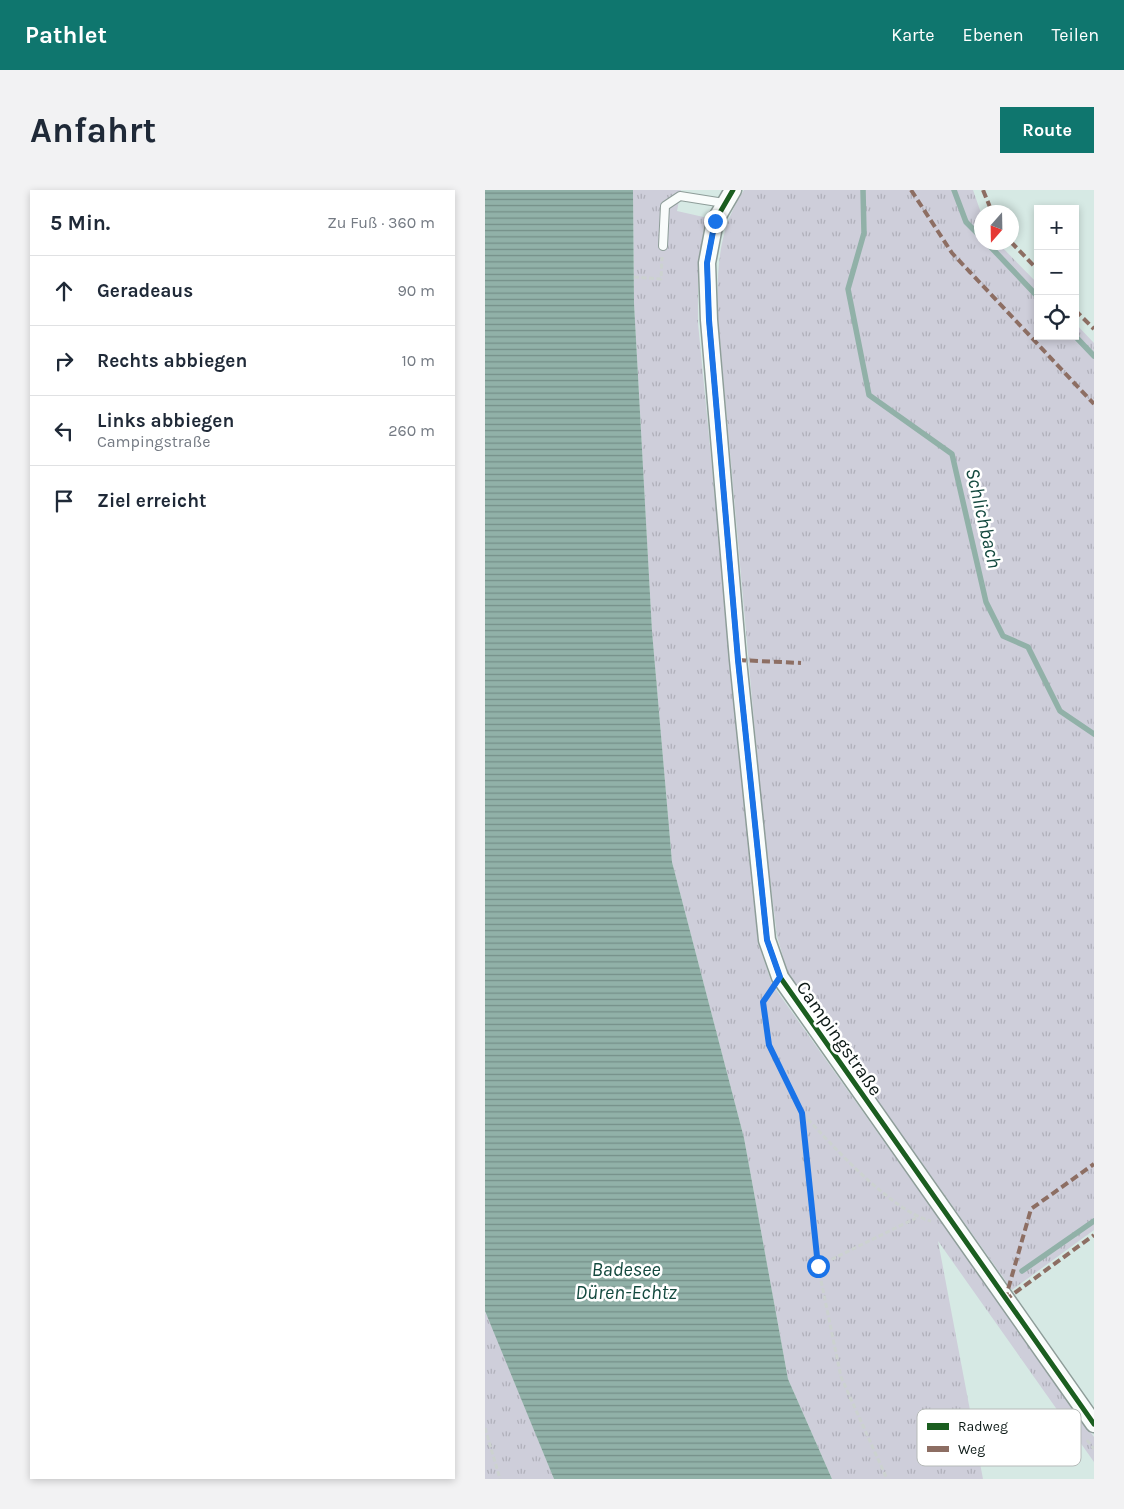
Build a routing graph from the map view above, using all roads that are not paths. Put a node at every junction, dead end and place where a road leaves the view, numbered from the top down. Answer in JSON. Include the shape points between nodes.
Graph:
{"nodes":[{"id":1,"x":728,"y":196,"type":"edge"},
{"id":2,"x":663,"y":246,"type":"road end"},
{"id":3,"x":1075,"y":1409,"type":"edge"}],
"edges":[{"from":1,"to":2,"type":"lane","via":[[679,196],[665,206]]},
{"from":1,"to":3,"type":"street","name":"Campingstraße","via":[[715,221],[707,263],[709,320],[738,660],[767,940],[780,977]]}]}
